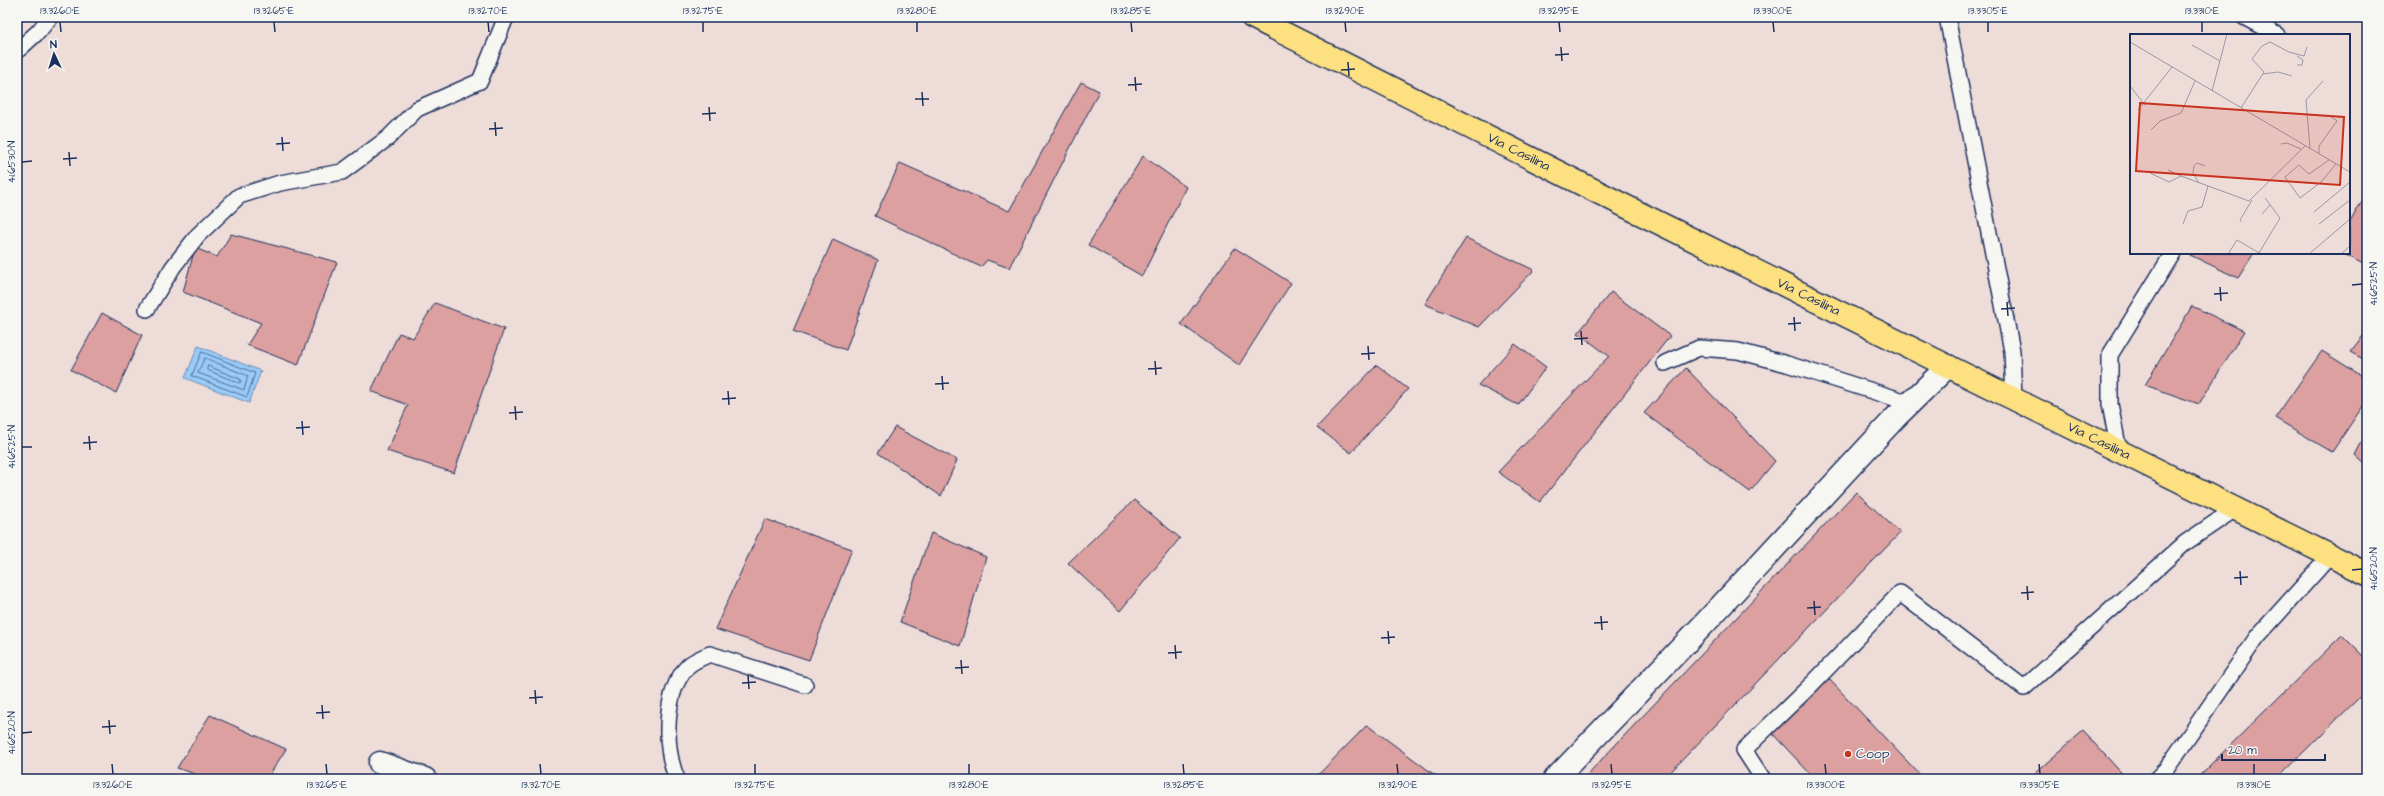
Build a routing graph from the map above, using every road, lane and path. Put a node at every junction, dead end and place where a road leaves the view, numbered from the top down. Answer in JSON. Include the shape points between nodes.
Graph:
{"nodes":[{"id":1,"x":50,"y":17,"type":"edge"},
{"id":2,"x":506,"y":17,"type":"edge"},
{"id":3,"x":1252,"y":17,"type":"edge"},
{"id":4,"x":1947,"y":17,"type":"edge"},
{"id":5,"x":2244,"y":17,"type":"edge"},
{"id":6,"x":2275,"y":34,"type":"edge"},
{"id":7,"x":17,"y":51,"type":"edge"},
{"id":8,"x":2172,"y":254,"type":"edge"},
{"id":9,"x":147,"y":308,"type":"dead end"},
{"id":10,"x":1665,"y":363,"type":"dead end"},
{"id":11,"x":1948,"y":366,"type":"junction"},
{"id":12,"x":2014,"y":399,"type":"junction"},
{"id":13,"x":1910,"y":403,"type":"junction"},
{"id":14,"x":2119,"y":451,"type":"junction"},
{"id":15,"x":2235,"y":509,"type":"junction"},
{"id":16,"x":2330,"y":556,"type":"junction"},
{"id":17,"x":2367,"y":574,"type":"edge"},
{"id":18,"x":805,"y":685,"type":"dead end"},
{"id":19,"x":380,"y":763,"type":"dead end"},
{"id":20,"x":424,"y":779,"type":"edge"},
{"id":21,"x":677,"y":779,"type":"edge"},
{"id":22,"x":1555,"y":779,"type":"edge"},
{"id":23,"x":1763,"y":779,"type":"edge"},
{"id":24,"x":2156,"y":779,"type":"edge"}],
"edges":[{"from":1,"to":7,"type":"lane"},
{"from":2,"to":9,"type":"lane","via":[[480,81],[417,109],[388,138],[342,172],[280,183],[239,196],[198,235],[173,267]]},
{"from":3,"to":11,"type":"main road","name":"Via Casilina"},
{"from":4,"to":12,"type":"lane","via":[[2012,351]]},
{"from":5,"to":6,"type":"lane"},
{"from":8,"to":14,"type":"lane","via":[[2110,355],[2110,404]]},
{"from":10,"to":13,"type":"lane","via":[[1699,348],[1738,351]]},
{"from":11,"to":12,"type":"main road","name":"Via Casilina"},
{"from":11,"to":13,"type":"street"},
{"from":12,"to":14,"type":"main road","name":"Via Casilina"},
{"from":13,"to":22,"type":"street","via":[[1706,622]]},
{"from":14,"to":15,"type":"main road","name":"Via Casilina"},
{"from":15,"to":16,"type":"main road","name":"Via Casilina"},
{"from":15,"to":23,"type":"lane","via":[[2185,543],[2024,688],[1900,593],[1744,750]]},
{"from":16,"to":17,"type":"main road","name":"Via Casilina"},
{"from":16,"to":24,"type":"lane","via":[[2257,637],[2167,768]]},
{"from":18,"to":21,"type":"lane","via":[[710,654],[688,665],[675,686],[669,714],[668,747]]},
{"from":19,"to":20,"type":"street"}]}
